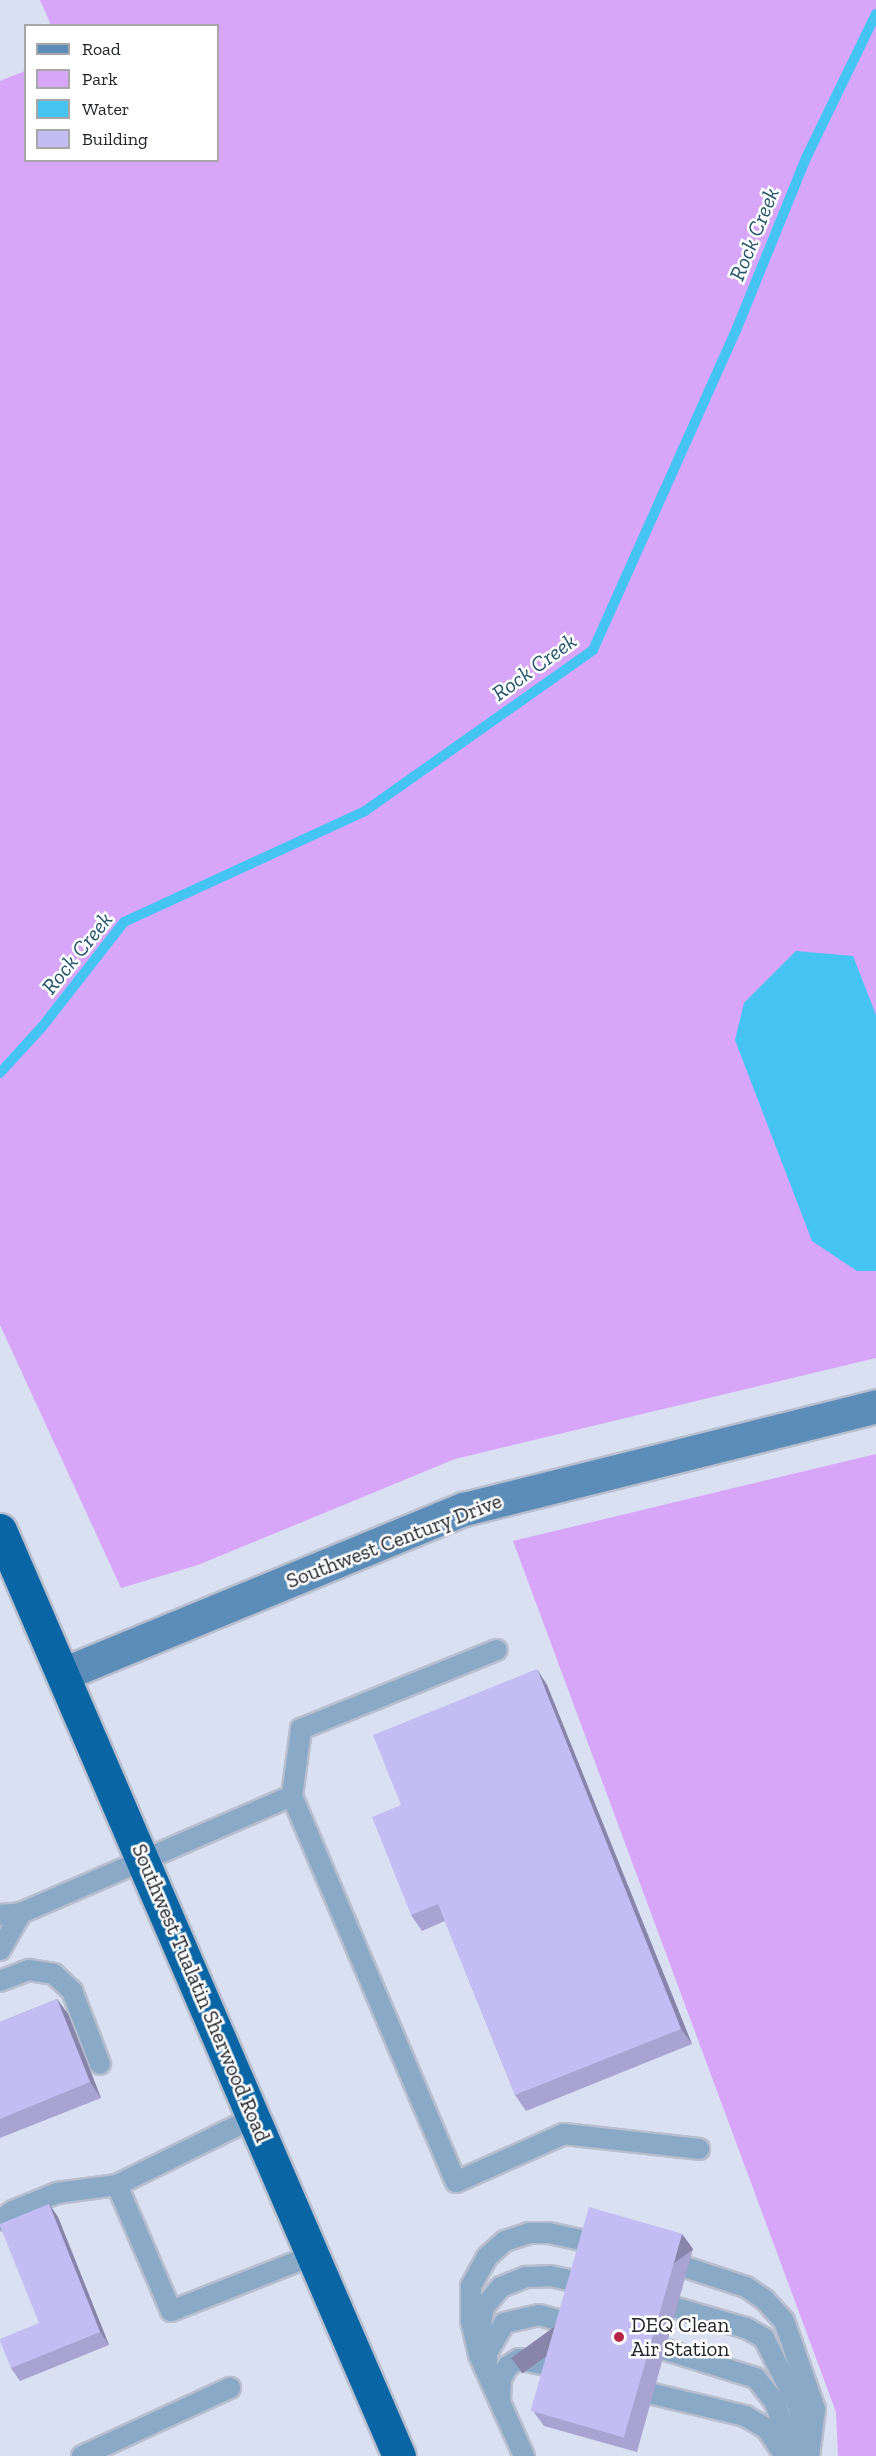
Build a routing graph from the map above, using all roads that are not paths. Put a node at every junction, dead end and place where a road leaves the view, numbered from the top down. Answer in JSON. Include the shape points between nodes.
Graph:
{"nodes":[{"id":1,"x":876,"y":1406,"type":"edge"},
{"id":2,"x":0,"y":1530,"type":"edge"},
{"id":3,"x":497,"y":1650,"type":"dead end"},
{"id":4,"x":63,"y":1674,"type":"junction"},
{"id":5,"x":292,"y":1796,"type":"junction"},
{"id":6,"x":143,"y":1859,"type":"junction"},
{"id":7,"x":21,"y":1913,"type":"junction"},
{"id":8,"x":0,"y":1915,"type":"edge"},
{"id":9,"x":0,"y":1950,"type":"edge"},
{"id":10,"x":0,"y":1982,"type":"edge"},
{"id":11,"x":100,"y":2064,"type":"dead end"},
{"id":12,"x":255,"y":2117,"type":"junction"},
{"id":13,"x":699,"y":2149,"type":"dead end"},
{"id":14,"x":117,"y":2185,"type":"junction"},
{"id":15,"x":0,"y":2220,"type":"edge"},
{"id":16,"x":595,"y":2242,"type":"edge"},
{"id":17,"x":315,"y":2255,"type":"junction"},
{"id":18,"x":688,"y":2268,"type":"dead end"},
{"id":19,"x":583,"y":2283,"type":"edge"},
{"id":20,"x":677,"y":2308,"type":"dead end"},
{"id":21,"x":572,"y":2324,"type":"edge"},
{"id":22,"x":666,"y":2350,"type":"dead end"},
{"id":23,"x":483,"y":2364,"type":"junction"},
{"id":24,"x":560,"y":2368,"type":"edge"},
{"id":25,"x":230,"y":2388,"type":"dead end"},
{"id":26,"x":653,"y":2394,"type":"dead end"},
{"id":27,"x":500,"y":2400,"type":"junction"},
{"id":28,"x":82,"y":2456,"type":"edge"},
{"id":29,"x":399,"y":2456,"type":"edge"},
{"id":30,"x":524,"y":2456,"type":"edge"},
{"id":31,"x":785,"y":2456,"type":"edge"},
{"id":32,"x":795,"y":2456,"type":"edge"},
{"id":33,"x":809,"y":2456,"type":"edge"}],
"edges":[{"from":1,"to":4,"type":"street","name":"Southwest Century Drive","via":[[464,1509]]},
{"from":2,"to":4,"type":"highway","name":"Southwest Tualatin Sherwood Road"},
{"from":3,"to":5,"type":"lane","via":[[301,1729]]},
{"from":4,"to":6,"type":"highway","name":"Southwest Tualatin Sherwood Road"},
{"from":5,"to":6,"type":"lane"},
{"from":5,"to":13,"type":"lane","via":[[456,2182],[564,2134]]},
{"from":6,"to":7,"type":"lane"},
{"from":6,"to":12,"type":"highway","name":"Southwest Tualatin Sherwood Road"},
{"from":7,"to":8,"type":"lane"},
{"from":7,"to":9,"type":"lane"},
{"from":10,"to":11,"type":"lane","via":[[29,1970],[54,1974],[72,1991]]},
{"from":12,"to":14,"type":"lane"},
{"from":12,"to":17,"type":"highway","name":"Southwest Tualatin Sherwood Road"},
{"from":14,"to":15,"type":"lane","via":[[57,2193]]},
{"from":14,"to":17,"type":"lane","via":[[171,2311]]},
{"from":16,"to":23,"type":"lane","via":[[529,2233],[505,2241],[487,2257],[471,2286],[471,2320]]},
{"from":17,"to":29,"type":"highway","name":"Southwest Tualatin Sherwood Road"},
{"from":18,"to":33,"type":"lane","via":[[746,2287],[765,2300],[783,2321],[815,2409]]},
{"from":19,"to":23,"type":"lane","via":[[550,2276],[526,2277],[501,2288],[484,2307]]},
{"from":20,"to":33,"type":"lane","via":[[746,2328],[764,2338],[799,2408]]},
{"from":21,"to":23,"type":"lane","via":[[539,2315],[504,2323]]},
{"from":22,"to":32,"type":"lane","via":[[756,2378],[774,2401]]},
{"from":23,"to":27,"type":"lane"},
{"from":24,"to":27,"type":"lane","via":[[519,2359],[508,2366],[501,2379]]},
{"from":25,"to":28,"type":"lane"},
{"from":26,"to":31,"type":"lane","via":[[745,2416],[766,2428]]},
{"from":27,"to":30,"type":"lane"}]}
